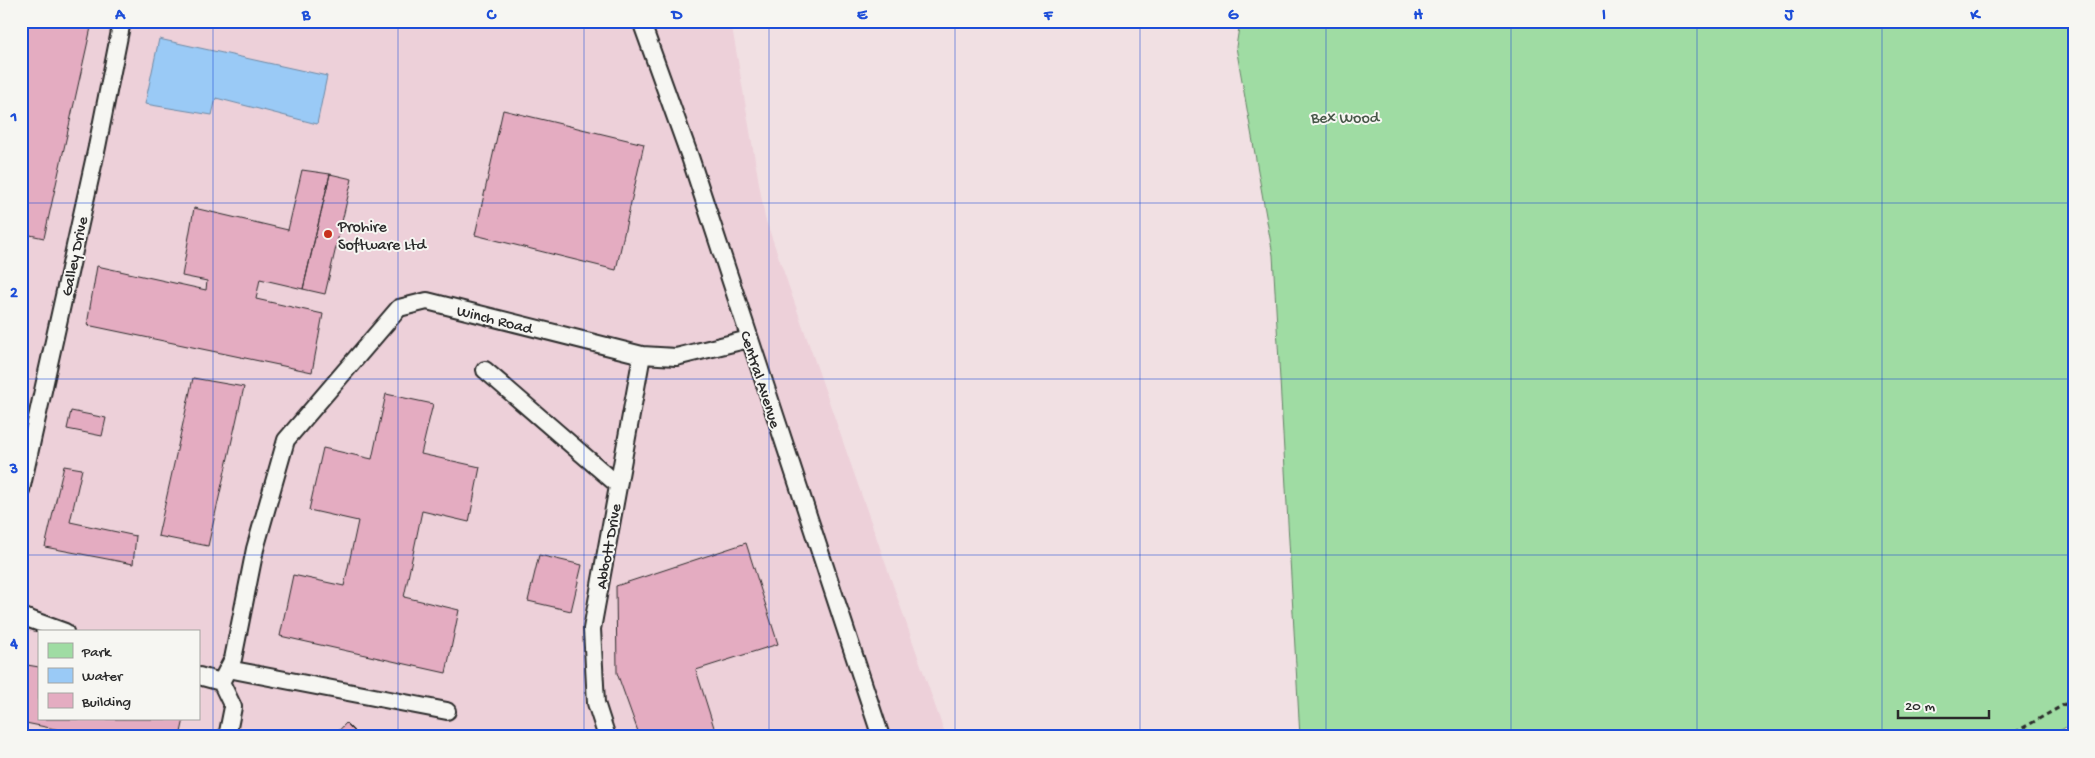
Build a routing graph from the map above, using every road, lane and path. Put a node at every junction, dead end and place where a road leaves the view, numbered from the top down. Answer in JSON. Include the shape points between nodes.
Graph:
{"nodes":[{"id":1,"x":122,"y":21,"type":"edge"},
{"id":2,"x":641,"y":21,"type":"edge"},
{"id":3,"x":749,"y":339,"type":"junction"},
{"id":4,"x":642,"y":355,"type":"junction"},
{"id":5,"x":485,"y":370,"type":"dead end"},
{"id":6,"x":618,"y":484,"type":"junction"},
{"id":7,"x":21,"y":490,"type":"edge"},
{"id":8,"x":21,"y":616,"type":"edge"},
{"id":9,"x":59,"y":630,"type":"edge"},
{"id":10,"x":224,"y":675,"type":"junction"},
{"id":11,"x":200,"y":676,"type":"edge"},
{"id":12,"x":2074,"y":699,"type":"edge"},
{"id":13,"x":447,"y":711,"type":"dead end"},
{"id":14,"x":227,"y":737,"type":"edge"},
{"id":15,"x":607,"y":737,"type":"edge"},
{"id":16,"x":881,"y":737,"type":"edge"},
{"id":17,"x":2007,"y":737,"type":"edge"}],
"edges":[{"from":1,"to":7,"type":"lane","name":"Galley Drive"},
{"from":2,"to":3,"type":"lane","name":"Central Avenue","via":[[690,157]]},
{"from":3,"to":4,"type":"lane","name":"Winch Road","via":[[676,357]]},
{"from":3,"to":16,"type":"lane","name":"Central Avenue"},
{"from":4,"to":6,"type":"lane","name":"Abbott Drive"},
{"from":4,"to":10,"type":"lane","name":"Winch Road","via":[[427,301],[399,308],[286,440],[255,550],[234,658]]},
{"from":5,"to":6,"type":"lane"},
{"from":6,"to":15,"type":"lane","name":"Abbott Drive","via":[[592,629],[596,702]]},
{"from":8,"to":9,"type":"lane"},
{"from":10,"to":11,"type":"lane"},
{"from":10,"to":13,"type":"lane"},
{"from":10,"to":14,"type":"lane","via":[[233,707]]},
{"from":12,"to":17,"type":"path"}]}
